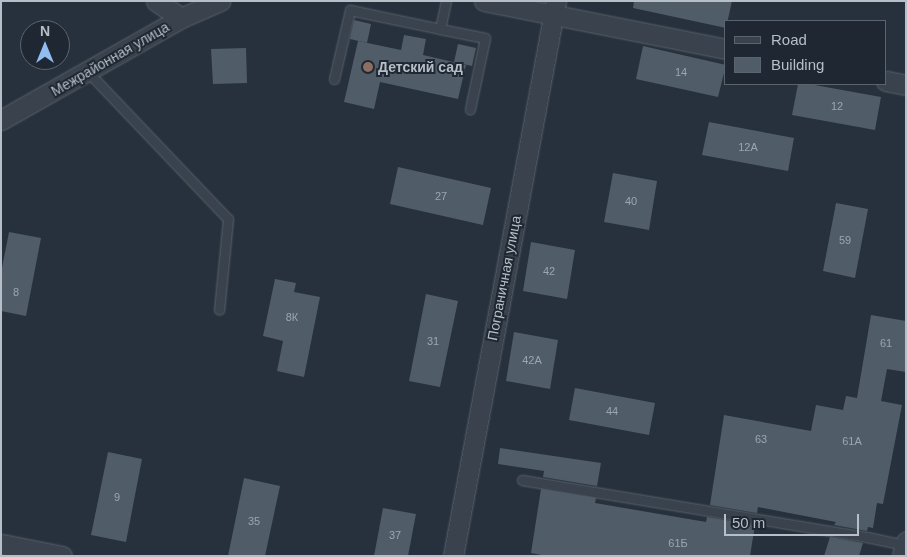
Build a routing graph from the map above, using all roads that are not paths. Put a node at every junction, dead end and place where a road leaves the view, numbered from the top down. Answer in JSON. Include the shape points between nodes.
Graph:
{"nodes":[{"id":1,"x":156,"y":1,"type":"edge"},
{"id":2,"x":220,"y":1,"type":"edge"},
{"id":3,"x":446,"y":1,"type":"edge"},
{"id":4,"x":484,"y":1,"type":"edge"},
{"id":5,"x":555,"y":8,"type":"edge"},
{"id":6,"x":181,"y":18,"type":"junction"},
{"id":7,"x":440,"y":29,"type":"junction"},
{"id":8,"x":724,"y":50,"type":"edge"},
{"id":9,"x":88,"y":72,"type":"junction"},
{"id":10,"x":334,"y":79,"type":"dead end"},
{"id":11,"x":887,"y":81,"type":"edge"},
{"id":12,"x":906,"y":85,"type":"edge"},
{"id":13,"x":470,"y":108,"type":"dead end"},
{"id":14,"x":1,"y":120,"type":"edge"},
{"id":15,"x":219,"y":310,"type":"dead end"},
{"id":16,"x":522,"y":480,"type":"dead end"},
{"id":17,"x":1,"y":544,"type":"edge"},
{"id":18,"x":904,"y":548,"type":"edge"},
{"id":19,"x":62,"y":556,"type":"edge"},
{"id":20,"x":453,"y":556,"type":"edge"}],
"edges":[{"from":1,"to":6,"type":"street"},
{"from":2,"to":6,"type":"street","name":"Межрайонная улица"},
{"from":3,"to":7,"type":"lane"},
{"from":4,"to":5,"type":"street"},
{"from":5,"to":8,"type":"street"},
{"from":5,"to":20,"type":"street","name":"Пограничная улица"},
{"from":6,"to":9,"type":"street","name":"Межрайонная улица"},
{"from":7,"to":10,"type":"lane","via":[[350,10]]},
{"from":7,"to":13,"type":"lane","via":[[485,38]]},
{"from":9,"to":14,"type":"street","name":"Межрайонная улица"},
{"from":9,"to":15,"type":"lane","via":[[228,219]]},
{"from":11,"to":12,"type":"street"},
{"from":16,"to":18,"type":"lane","via":[[867,536]]},
{"from":17,"to":19,"type":"street"}]}
